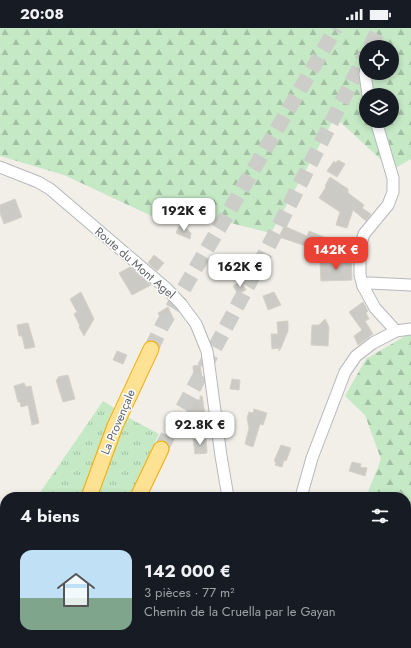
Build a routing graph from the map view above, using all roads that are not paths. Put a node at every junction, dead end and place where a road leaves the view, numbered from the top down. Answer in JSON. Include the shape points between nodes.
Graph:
{"nodes":[{"id":1,"x":378,"y":128,"type":"edge"},
{"id":2,"x":0,"y":167,"type":"edge"},
{"id":3,"x":411,"y":285,"type":"edge"},
{"id":4,"x":363,"y":286,"type":"junction"},
{"id":5,"x":411,"y":329,"type":"edge"},
{"id":6,"x":396,"y":331,"type":"junction"},
{"id":7,"x":151,"y":349,"type":"tunnel mouth"},
{"id":8,"x":161,"y":449,"type":"tunnel mouth"},
{"id":9,"x":91,"y":492,"type":"edge"},
{"id":10,"x":140,"y":492,"type":"edge"},
{"id":11,"x":227,"y":492,"type":"edge"},
{"id":12,"x":302,"y":492,"type":"edge"}],
"edges":[{"from":1,"to":4,"type":"street","via":[[393,178],[393,192],[388,204],[364,234],[360,247],[360,275]]},
{"from":2,"to":11,"type":"street","name":"Route du Mont Agel","via":[[50,189],[167,289],[196,324],[207,350]]},
{"from":3,"to":4,"type":"street","via":[[369,283]]},
{"from":4,"to":6,"type":"street","via":[[375,308]]},
{"from":5,"to":6,"type":"street"},
{"from":6,"to":12,"type":"street","via":[[356,356],[345,372]]},
{"from":7,"to":9,"type":"highway","name":"La Provençale","via":[[115,426]]},
{"from":8,"to":10,"type":"highway"}]}
